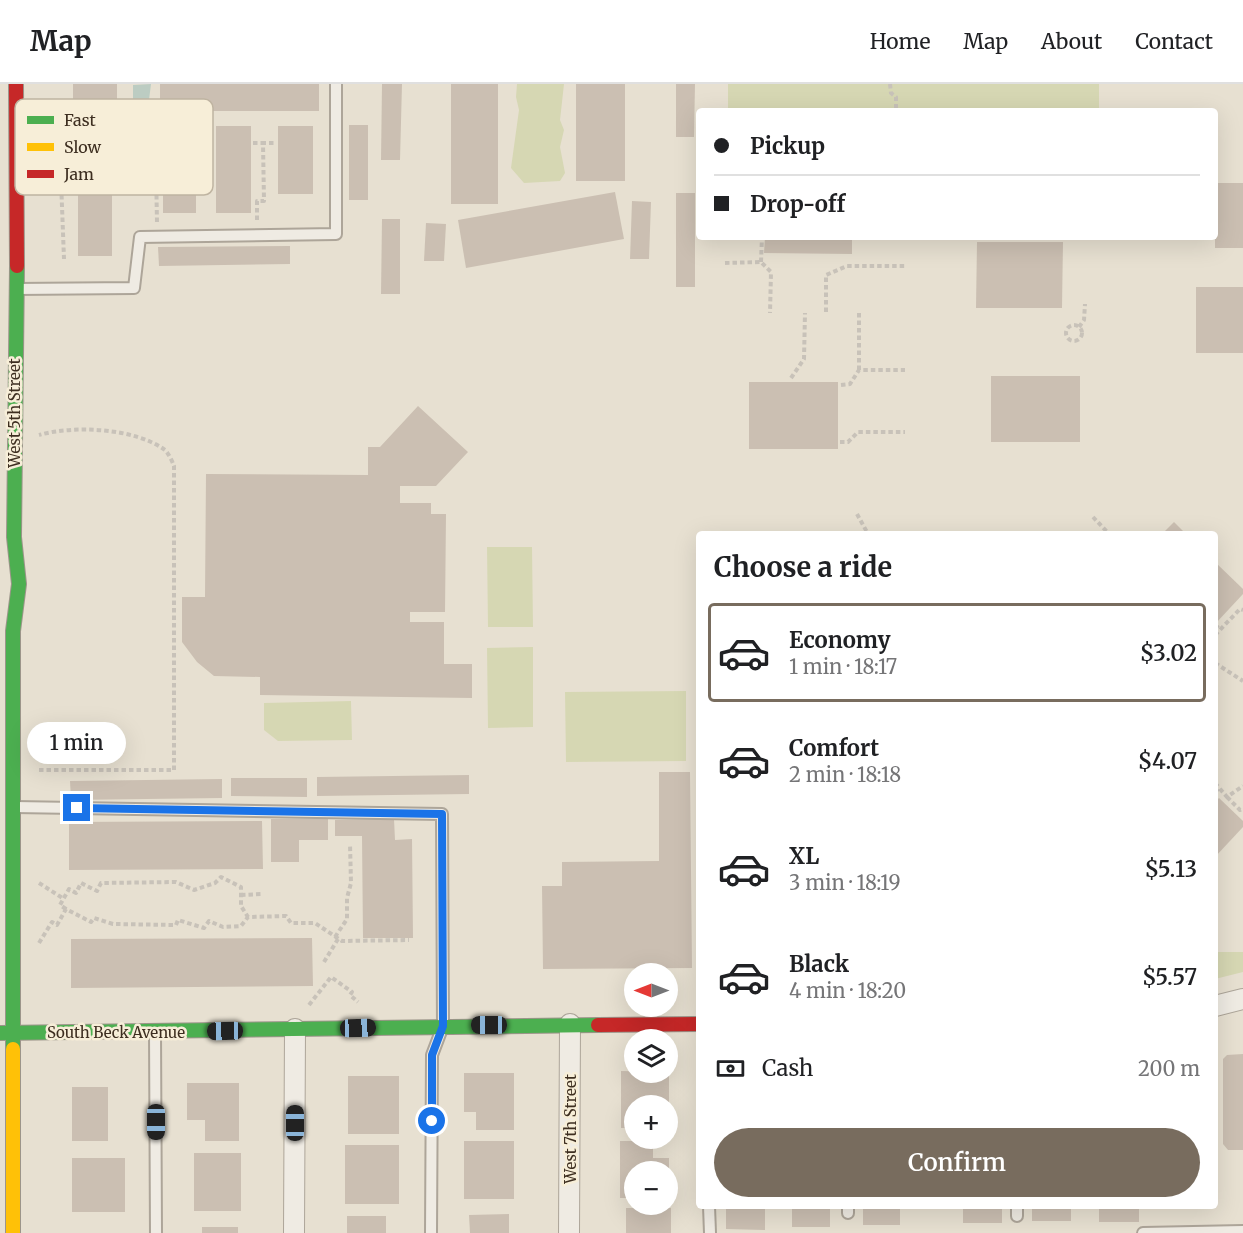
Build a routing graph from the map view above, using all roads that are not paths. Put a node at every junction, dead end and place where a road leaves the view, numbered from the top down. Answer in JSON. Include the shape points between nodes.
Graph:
{"nodes":[{"id":1,"x":16,"y":84,"type":"edge"},
{"id":2,"x":336,"y":84,"type":"edge"},
{"id":3,"x":8,"y":127,"type":"edge"},
{"id":4,"x":15,"y":289,"type":"junction"},
{"id":5,"x":7,"y":481,"type":"edge"},
{"id":6,"x":14,"y":537,"type":"joint"},
{"id":7,"x":14,"y":631,"type":"joint"},
{"id":8,"x":6,"y":763,"type":"edge"},
{"id":9,"x":12,"y":807,"type":"junction"},
{"id":10,"x":1243,"y":999,"type":"edge"},
{"id":11,"x":1218,"y":1005,"type":"edge"},
{"id":12,"x":570,"y":1024,"type":"junction"},
{"id":13,"x":696,"y":1024,"type":"edge"},
{"id":14,"x":443,"y":1026,"type":"junction"},
{"id":15,"x":295,"y":1029,"type":"junction"},
{"id":16,"x":155,"y":1032,"type":"junction"},
{"id":17,"x":6,"y":1033,"type":"edge"},
{"id":18,"x":709,"y":1209,"type":"edge"},
{"id":19,"x":1243,"y":1231,"type":"edge"},
{"id":20,"x":13,"y":1233,"type":"edge"},
{"id":21,"x":156,"y":1233,"type":"edge"},
{"id":22,"x":294,"y":1233,"type":"edge"},
{"id":23,"x":431,"y":1233,"type":"edge"},
{"id":24,"x":569,"y":1233,"type":"edge"},
{"id":25,"x":710,"y":1233,"type":"edge"},
{"id":26,"x":1143,"y":1233,"type":"edge"}],
"edges":[{"from":1,"to":3,"type":"street","name":"West 5th Street"},
{"from":2,"to":4,"type":"lane","via":[[336,234],[140,237],[134,288]]},
{"from":3,"to":4,"type":"street","name":"West 5th Street","via":[[9,253]]},
{"from":4,"to":5,"type":"street","name":"West 5th Street"},
{"from":5,"to":6,"type":"street","name":"West 5th Street"},
{"from":6,"to":7,"type":"street","name":"West 5th Street","via":[[7,563]]},
{"from":7,"to":8,"type":"street","name":"West 5th Street"},
{"from":8,"to":9,"type":"street","name":"West 5th Street"},
{"from":9,"to":14,"type":"lane","via":[[442,814]]},
{"from":9,"to":17,"type":"street","name":"West 5th Street"},
{"from":10,"to":11,"type":"street"},
{"from":12,"to":13,"type":"street","name":"South Beck Avenue"},
{"from":12,"to":14,"type":"street","name":"South Beck Avenue"},
{"from":12,"to":24,"type":"street","name":"West 7th Street"},
{"from":14,"to":15,"type":"street","name":"South Beck Avenue"},
{"from":14,"to":23,"type":"lane","via":[[432,1055]]},
{"from":15,"to":16,"type":"street","name":"South Beck Avenue"},
{"from":15,"to":22,"type":"street"},
{"from":16,"to":17,"type":"street","name":"South Beck Avenue"},
{"from":16,"to":21,"type":"lane"},
{"from":17,"to":20,"type":"street","name":"West 5th Street"},
{"from":18,"to":25,"type":"lane"},
{"from":19,"to":26,"type":"lane"}]}
